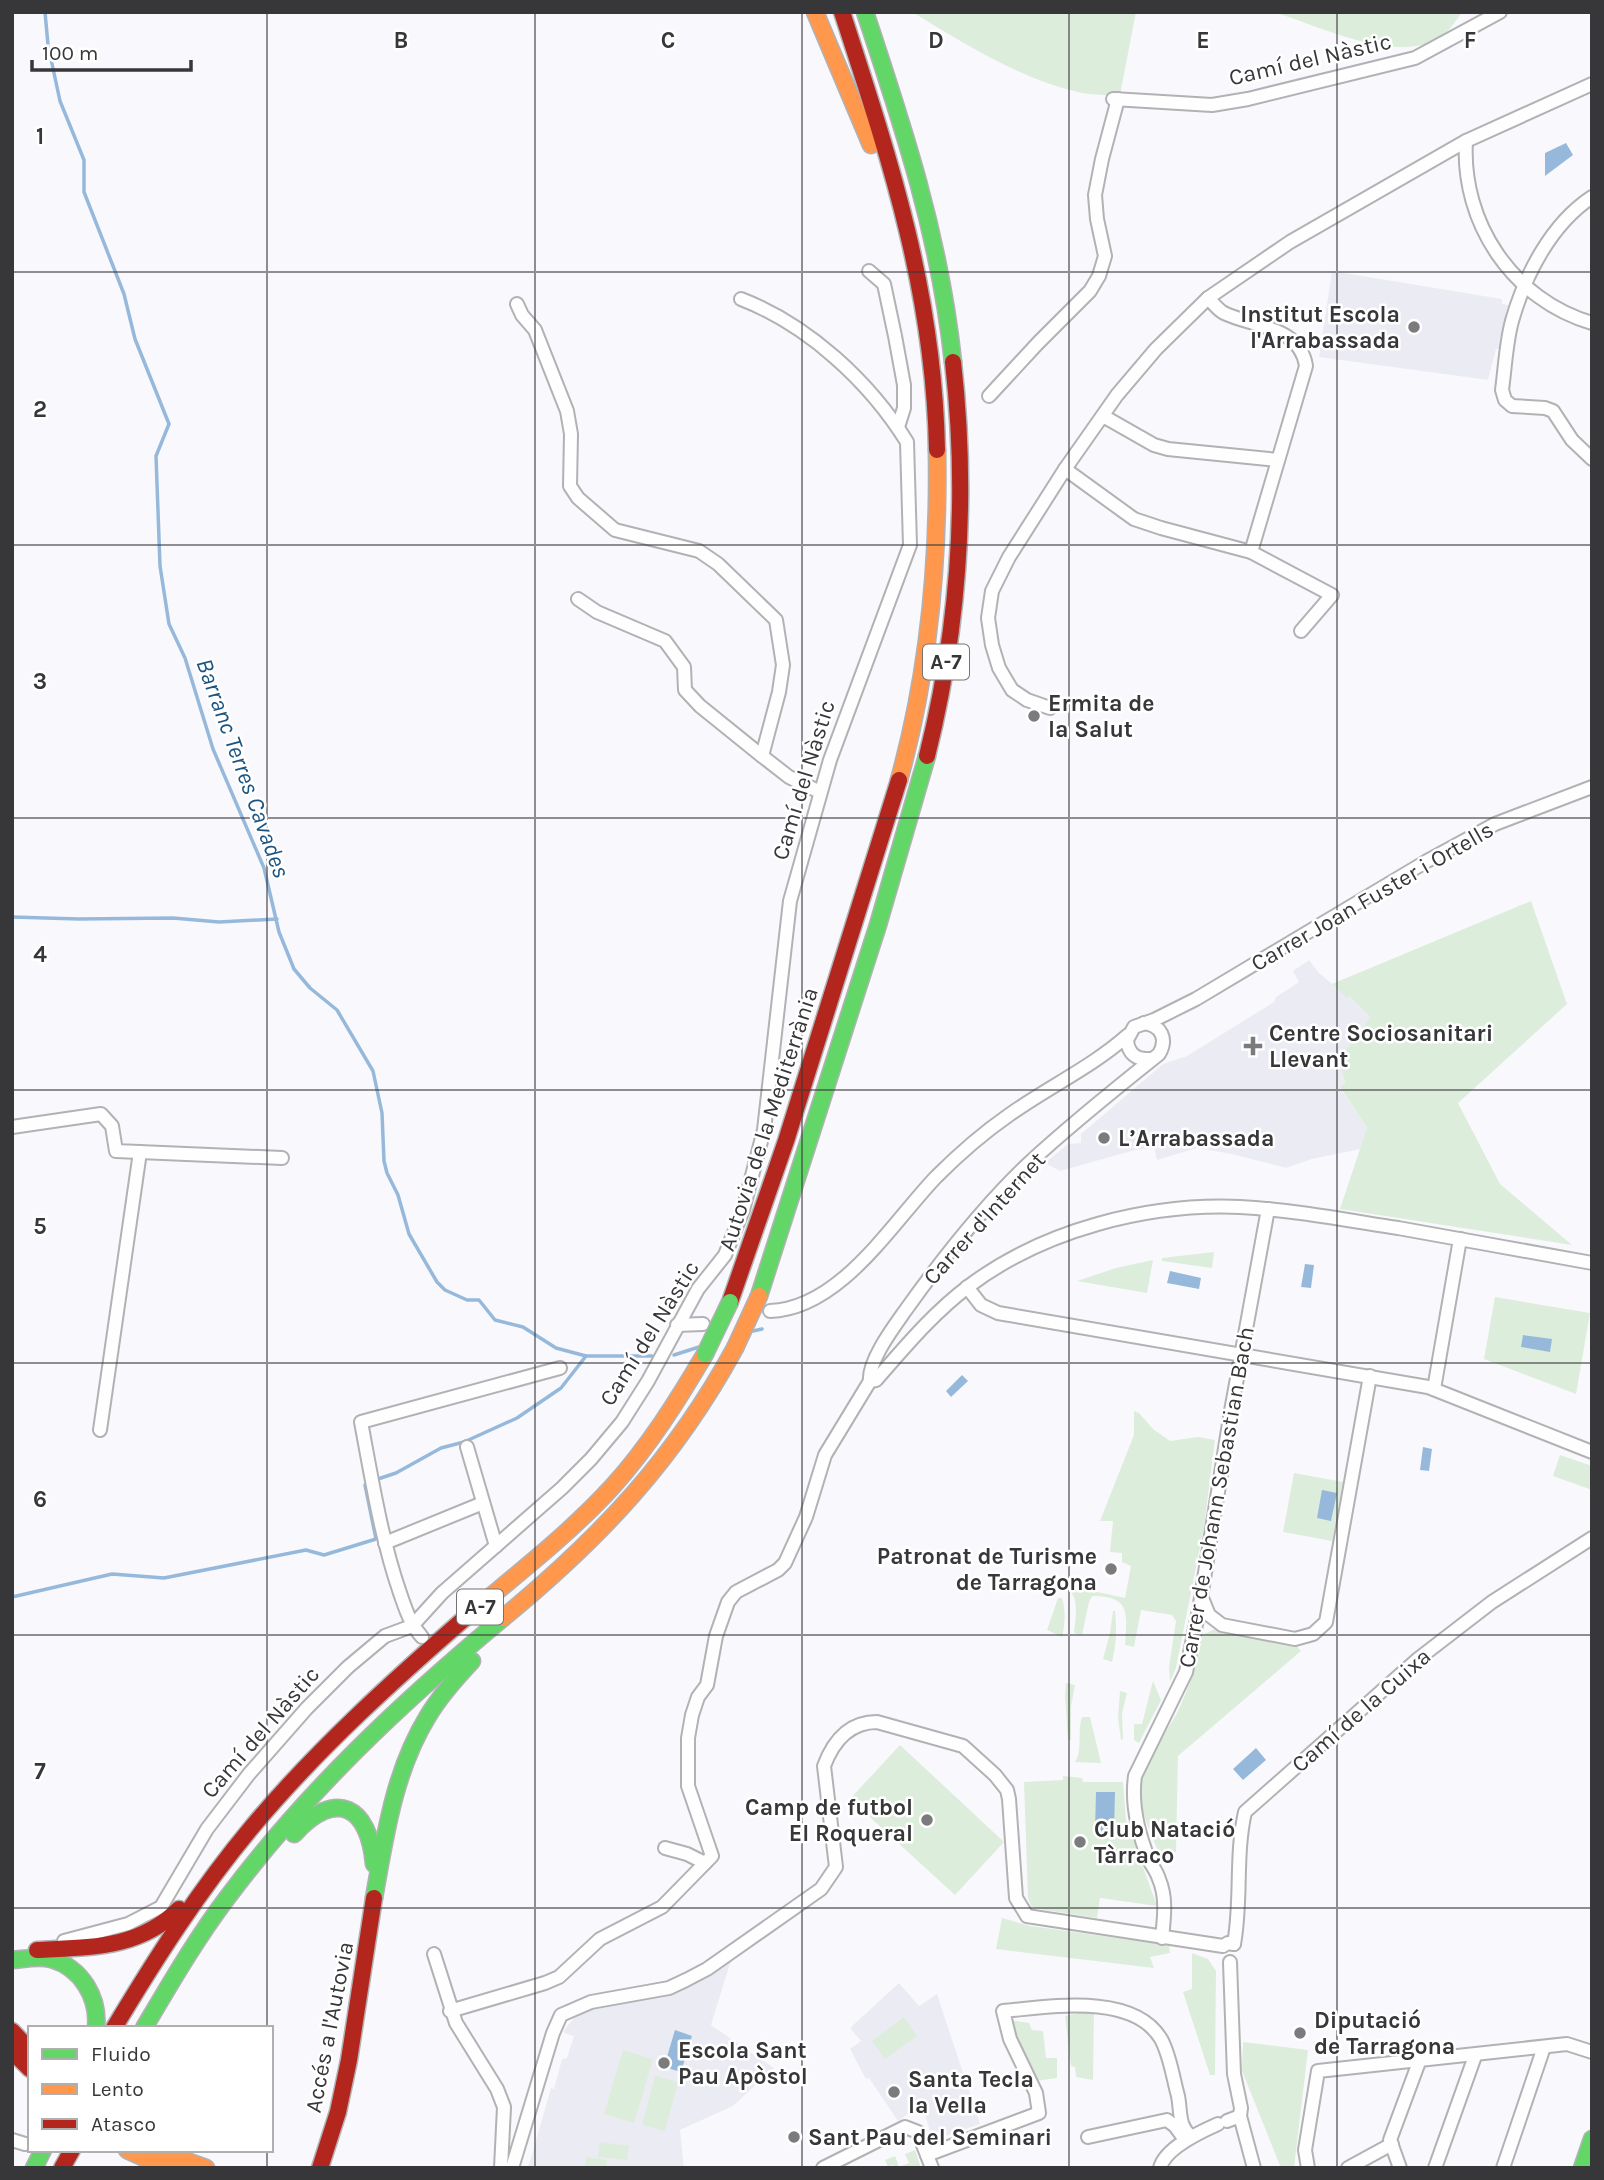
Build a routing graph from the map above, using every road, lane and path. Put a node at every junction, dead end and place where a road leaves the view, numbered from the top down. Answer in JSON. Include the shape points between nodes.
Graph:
{"nodes":[{"id":1,"x":815,"y":12,"type":"edge"},
{"id":2,"x":842,"y":12,"type":"edge"},
{"id":3,"x":865,"y":12,"type":"edge"},
{"id":4,"x":877,"y":12,"type":"edge"},
{"id":5,"x":1500,"y":12,"type":"edge"},
{"id":6,"x":1487,"y":15,"type":"edge"},
{"id":7,"x":1591,"y":87,"type":"edge"},
{"id":8,"x":895,"y":101,"type":"junction"},
{"id":9,"x":1466,"y":141,"type":"junction"},
{"id":10,"x":1592,"y":197,"type":"edge"},
{"id":11,"x":869,"y":271,"type":"dead end"},
{"id":12,"x":1525,"y":287,"type":"junction"},
{"id":13,"x":1208,"y":298,"type":"junction"},
{"id":14,"x":741,"y":299,"type":"dead end"},
{"id":15,"x":517,"y":304,"type":"dead end"},
{"id":16,"x":1592,"y":323,"type":"edge"},
{"id":17,"x":989,"y":396,"type":"dead end"},
{"id":18,"x":1103,"y":416,"type":"junction"},
{"id":19,"x":898,"y":427,"type":"junction"},
{"id":20,"x":938,"y":446,"type":"junction"},
{"id":21,"x":1592,"y":459,"type":"edge"},
{"id":22,"x":1278,"y":460,"type":"junction"},
{"id":23,"x":1065,"y":469,"type":"junction"},
{"id":24,"x":1251,"y":552,"type":"junction"},
{"id":25,"x":578,"y":599,"type":"dead end"},
{"id":26,"x":1301,"y":631,"type":"dead end"},
{"id":27,"x":1050,"y":708,"type":"dead end"},
{"id":28,"x":762,"y":756,"type":"junction"},
{"id":29,"x":1592,"y":787,"type":"edge"},
{"id":30,"x":820,"y":792,"type":"junction"},
{"id":31,"x":1196,"y":999,"type":"junction"},
{"id":32,"x":1144,"y":1023,"type":"junction"},
{"id":33,"x":1128,"y":1035,"type":"junction"},
{"id":34,"x":1163,"y":1038,"type":"junction"},
{"id":35,"x":1107,"y":1054,"type":"junction"},
{"id":36,"x":1140,"y":1057,"type":"junction"},
{"id":37,"x":12,"y":1127,"type":"edge"},
{"id":38,"x":141,"y":1152,"type":"junction"},
{"id":39,"x":282,"y":1158,"type":"dead end"},
{"id":40,"x":1268,"y":1209,"type":"junction"},
{"id":41,"x":1460,"y":1239,"type":"junction"},
{"id":42,"x":1592,"y":1263,"type":"edge"},
{"id":43,"x":967,"y":1287,"type":"junction"},
{"id":44,"x":770,"y":1311,"type":"dead end"},
{"id":45,"x":704,"y":1324,"type":"dead end"},
{"id":46,"x":677,"y":1325,"type":"junction"},
{"id":47,"x":1241,"y":1354,"type":"junction"},
{"id":48,"x":560,"y":1368,"type":"dead end"},
{"id":49,"x":1370,"y":1376,"type":"junction"},
{"id":50,"x":870,"y":1381,"type":"junction"},
{"id":51,"x":1434,"y":1389,"type":"junction"},
{"id":52,"x":100,"y":1430,"type":"dead end"},
{"id":53,"x":467,"y":1447,"type":"dead end"},
{"id":54,"x":1592,"y":1452,"type":"edge"},
{"id":55,"x":483,"y":1503,"type":"junction"},
{"id":56,"x":1592,"y":1539,"type":"edge"},
{"id":57,"x":385,"y":1543,"type":"junction"},
{"id":58,"x":496,"y":1546,"type":"junction"},
{"id":59,"x":568,"y":1563,"type":"junction"},
{"id":60,"x":1202,"y":1596,"type":"junction"},
{"id":61,"x":412,"y":1626,"type":"junction"},
{"id":62,"x":422,"y":1637,"type":"dead end"},
{"id":63,"x":237,"y":1845,"type":"junction"},
{"id":64,"x":665,"y":1848,"type":"dead end"},
{"id":65,"x":705,"y":1863,"type":"junction"},
{"id":66,"x":374,"y":1898,"type":"junction"},
{"id":67,"x":1162,"y":1938,"type":"junction"},
{"id":68,"x":1228,"y":1945,"type":"junction"},
{"id":69,"x":195,"y":1948,"type":"junction"},
{"id":70,"x":37,"y":1950,"type":"junction"},
{"id":71,"x":12,"y":1952,"type":"edge"},
{"id":72,"x":433,"y":1954,"type":"dead end"},
{"id":73,"x":12,"y":1960,"type":"edge"},
{"id":74,"x":450,"y":2011,"type":"junction"},
{"id":75,"x":96,"y":2026,"type":"edge"},
{"id":76,"x":115,"y":2026,"type":"edge"},
{"id":77,"x":145,"y":2026,"type":"edge"},
{"id":78,"x":12,"y":2031,"type":"edge"},
{"id":79,"x":1544,"y":2047,"type":"junction"},
{"id":80,"x":28,"y":2048,"type":"edge"},
{"id":81,"x":12,"y":2050,"type":"edge"},
{"id":82,"x":1592,"y":2052,"type":"edge"},
{"id":83,"x":1475,"y":2056,"type":"junction"},
{"id":84,"x":1419,"y":2062,"type":"junction"},
{"id":85,"x":28,"y":2067,"type":"edge"},
{"id":86,"x":1240,"y":2116,"type":"junction"},
{"id":87,"x":1088,"y":2137,"type":"dead end"},
{"id":88,"x":1592,"y":2138,"type":"edge"},
{"id":89,"x":1186,"y":2139,"type":"junction"},
{"id":90,"x":1392,"y":2144,"type":"junction"},
{"id":91,"x":42,"y":2152,"type":"edge"},
{"id":92,"x":71,"y":2152,"type":"edge"},
{"id":93,"x":131,"y":2152,"type":"edge"},
{"id":94,"x":162,"y":2152,"type":"edge"},
{"id":95,"x":929,"y":2161,"type":"edge"},
{"id":96,"x":322,"y":2166,"type":"edge"},
{"id":97,"x":34,"y":2168,"type":"edge"},
{"id":98,"x":62,"y":2168,"type":"edge"},
{"id":99,"x":167,"y":2168,"type":"edge"},
{"id":100,"x":206,"y":2168,"type":"edge"},
{"id":101,"x":501,"y":2168,"type":"edge"},
{"id":102,"x":512,"y":2168,"type":"edge"},
{"id":103,"x":823,"y":2168,"type":"edge"},
{"id":104,"x":1160,"y":2168,"type":"edge"},
{"id":105,"x":1254,"y":2168,"type":"edge"},
{"id":106,"x":1308,"y":2168,"type":"edge"},
{"id":107,"x":1348,"y":2168,"type":"edge"},
{"id":108,"x":1401,"y":2168,"type":"edge"},
{"id":109,"x":1435,"y":2168,"type":"edge"},
{"id":110,"x":1503,"y":2168,"type":"edge"},
{"id":111,"x":1582,"y":2168,"type":"edge"}],
"edges":[{"from":1,"to":20,"type":"main road","via":[[890,191],[911,279]]},
{"from":2,"to":20,"type":"main road","name":"Autovia de la Mediterrània","number":"A-7","via":[[899,191],[920,277]]},
{"from":3,"to":8,"type":"main road","name":"Autovia de la Mediterrània","number":"A-7"},
{"from":4,"to":8,"type":"main road","via":[[894,76]]},
{"from":5,"to":6,"type":"street","name":"Camí del Nàstic"},
{"from":6,"to":17,"type":"street","name":"Camí del Nàstic","via":[[1415,58],[1248,99],[1212,105],[1115,99],[1095,195],[1105,256],[1099,276],[1090,291]]},
{"from":7,"to":9,"type":"street"},
{"from":8,"to":59,"type":"main road","name":"Autovia de la Mediterrània","number":"A-7","bridge":true,"via":[[940,269],[959,450],[960,527],[953,619],[931,741],[911,818],[759,1296],[702,1408],[663,1461]]},
{"from":9,"to":12,"type":"street","via":[[1467,175],[1478,219],[1497,255]]},
{"from":9,"to":13,"type":"street","via":[[1290,242]]},
{"from":10,"to":12,"type":"street","via":[[1554,233]]},
{"from":11,"to":19,"type":"street","via":[[884,284],[895,336],[904,385]]},
{"from":12,"to":16,"type":"street","via":[[1562,313]]},
{"from":12,"to":21,"type":"street","via":[[1512,322],[1502,390],[1505,400],[1512,406],[1553,411],[1572,440]]},
{"from":13,"to":18,"type":"street","via":[[1156,349]]},
{"from":13,"to":22,"type":"street","via":[[1221,312],[1287,336],[1305,356]]},
{"from":14,"to":19,"type":"street","via":[[813,340],[863,384]]},
{"from":15,"to":28,"type":"street","via":[[535,330],[568,411],[570,486],[578,498],[615,530],[699,551],[776,620],[783,665]]},
{"from":18,"to":22,"type":"street","via":[[1168,449]]},
{"from":18,"to":23,"type":"street"},
{"from":19,"to":30,"type":"street","name":"Camí del Nàstic","via":[[907,442],[910,545]]},
{"from":20,"to":63,"type":"main road","name":"Autovia de la Mediterrània","number":"A-7","bridge":true,"via":[[933,608],[911,737],[773,1183],[730,1302],[705,1354],[645,1447],[597,1502],[340,1733]]},
{"from":22,"to":24,"type":"street"},
{"from":23,"to":24,"type":"street","via":[[1134,519]]},
{"from":23,"to":27,"type":"street","via":[[1009,557],[992,591],[988,618],[999,667],[1012,690]]},
{"from":24,"to":26,"type":"street","via":[[1332,595]]},
{"from":25,"to":28,"type":"street","via":[[665,641],[684,667],[685,690]]},
{"from":28,"to":30,"type":"street","via":[[789,777]]},
{"from":29,"to":31,"type":"street","name":"Carrer Joan Fuster i Ortells","via":[[1484,830]]},
{"from":30,"to":46,"type":"street","name":"Camí del Nàstic","via":[[790,901],[764,1130],[743,1210],[725,1255]]},
{"from":31,"to":32,"type":"street","name":"Carrer Joan Fuster i Ortells"},
{"from":31,"to":34,"type":"street","name":"Carrer Joan Fuster i Ortells"},
{"from":32,"to":33,"type":"street"},
{"from":32,"to":34,"type":"street","via":[[1154,1026]]},
{"from":33,"to":35,"type":"street"},
{"from":33,"to":36,"type":"street","via":[[1127,1045]]},
{"from":34,"to":36,"type":"street","via":[[1162,1049]]},
{"from":35,"to":36,"type":"street"},
{"from":35,"to":44,"type":"street","via":[[1009,1115],[962,1153],[859,1266],[796,1307]]},
{"from":36,"to":50,"type":"street","name":"Carrer d'Internet","via":[[1129,1076],[1027,1165],[961,1236],[889,1334],[869,1372]]},
{"from":37,"to":38,"type":"street","via":[[101,1114],[112,1126],[116,1150]]},
{"from":38,"to":39,"type":"street"},
{"from":38,"to":52,"type":"street"},
{"from":40,"to":41,"type":"street"},
{"from":40,"to":43,"type":"street","via":[[1163,1211],[1100,1225],[1040,1245]]},
{"from":40,"to":47,"type":"street","name":"Carrer de Johann Sebastian Bach"},
{"from":41,"to":42,"type":"street"},
{"from":41,"to":51,"type":"street"},
{"from":43,"to":47,"type":"street","via":[[981,1305],[998,1313]]},
{"from":43,"to":50,"type":"street"},
{"from":45,"to":46,"type":"street"},
{"from":46,"to":58,"type":"street","name":"Camí del Nàstic","via":[[622,1422],[562,1488]]},
{"from":47,"to":49,"type":"street"},
{"from":47,"to":60,"type":"street","name":"Carrer de Johann Sebastian Bach"},
{"from":48,"to":57,"type":"street","via":[[361,1422]]},
{"from":49,"to":51,"type":"street"},
{"from":49,"to":60,"type":"street","via":[[1326,1622],[1313,1634],[1295,1639],[1222,1625],[1209,1615]]},
{"from":50,"to":65,"type":"street","via":[[825,1455],[806,1517],[785,1563],[736,1592],[716,1636],[707,1685],[698,1697],[688,1738],[688,1786],[712,1856]]},
{"from":51,"to":54,"type":"street"},
{"from":53,"to":55,"type":"street"},
{"from":55,"to":57,"type":"street"},
{"from":55,"to":58,"type":"street"},
{"from":56,"to":68,"type":"street","name":"Camí de la Cuixa","via":[[1492,1602],[1386,1686],[1245,1812],[1239,1839],[1237,1928]]},
{"from":57,"to":61,"type":"street"},
{"from":58,"to":61,"type":"street","name":"Camí del Nàstic"},
{"from":59,"to":66,"type":"main road","via":[[460,1673],[421,1725],[393,1794]]},
{"from":59,"to":69,"type":"main road","name":"Autovia de la Mediterrània","number":"A-7","via":[[421,1688],[337,1768],[271,1842]]},
{"from":60,"to":67,"type":"street","name":"Carrer de Johann Sebastian Bach","via":[[1185,1672],[1143,1755],[1133,1793],[1136,1818],[1164,1899]]},
{"from":61,"to":62,"type":"street"},
{"from":61,"to":70,"type":"street","name":"Camí del Nàstic","via":[[385,1636],[348,1667],[265,1755],[207,1829],[161,1907],[128,1924]]},
{"from":63,"to":70,"type":"main road","via":[[214,1863],[177,1912],[141,1938]]},
{"from":63,"to":76,"type":"main road","name":"Autovia de la Mediterrània","number":"A-7","via":[[173,1932]]},
{"from":64,"to":65,"type":"street"},
{"from":65,"to":74,"type":"street","via":[[662,1908],[600,1938],[559,1977]]},
{"from":66,"to":69,"type":"main road","via":[[370,1831],[350,1811],[324,1810],[293,1834]]},
{"from":66,"to":96,"type":"main road","name":"Accés a l'Autovia","via":[[349,2060]]},
{"from":67,"to":68,"type":"street"},
{"from":67,"to":102,"type":"street","via":[[1027,1916],[1016,1898],[1009,1799],[998,1779],[963,1746],[866,1722],[840,1737],[824,1766],[836,1867],[826,1883],[686,1980],[669,1988],[591,2002],[561,2015]]},
{"from":68,"to":86,"type":"street","via":[[1221,1956],[1230,1962]]},
{"from":69,"to":77,"type":"main road","name":"Autovia de la Mediterrània","number":"A-7"},
{"from":70,"to":71,"type":"main road","name":"Camí del Nàstic"},
{"from":72,"to":74,"type":"street"},
{"from":73,"to":75,"type":"main road","via":[[43,1958],[73,1971],[94,2000]]},
{"from":74,"to":101,"type":"street","via":[[504,2107]]},
{"from":78,"to":80,"type":"main road"},
{"from":79,"to":82,"type":"street","via":[[1567,2044]]},
{"from":79,"to":83,"type":"street"},
{"from":79,"to":110,"type":"street"},
{"from":81,"to":85,"type":"main road"},
{"from":83,"to":84,"type":"street"},
{"from":83,"to":109,"type":"street"},
{"from":84,"to":90,"type":"street"},
{"from":84,"to":106,"type":"street","via":[[1318,2071],[1306,2150]]},
{"from":86,"to":89,"type":"street"},
{"from":86,"to":105,"type":"street"},
{"from":87,"to":89,"type":"street","via":[[1167,2120]]},
{"from":88,"to":111,"type":"main road"},
{"from":89,"to":95,"type":"street","via":[[1166,2050],[1147,2024],[1131,2015],[1085,2005],[1003,2011],[1010,2039],[1036,2093],[1039,2113]]},
{"from":89,"to":104,"type":"street"},
{"from":90,"to":107,"type":"street"},
{"from":90,"to":108,"type":"street"},
{"from":91,"to":97,"type":"main road"},
{"from":92,"to":98,"type":"main road"},
{"from":93,"to":99,"type":"main road"},
{"from":94,"to":100,"type":"main road"},
{"from":95,"to":103,"type":"street","via":[[918,2132],[905,2127]]}]}
